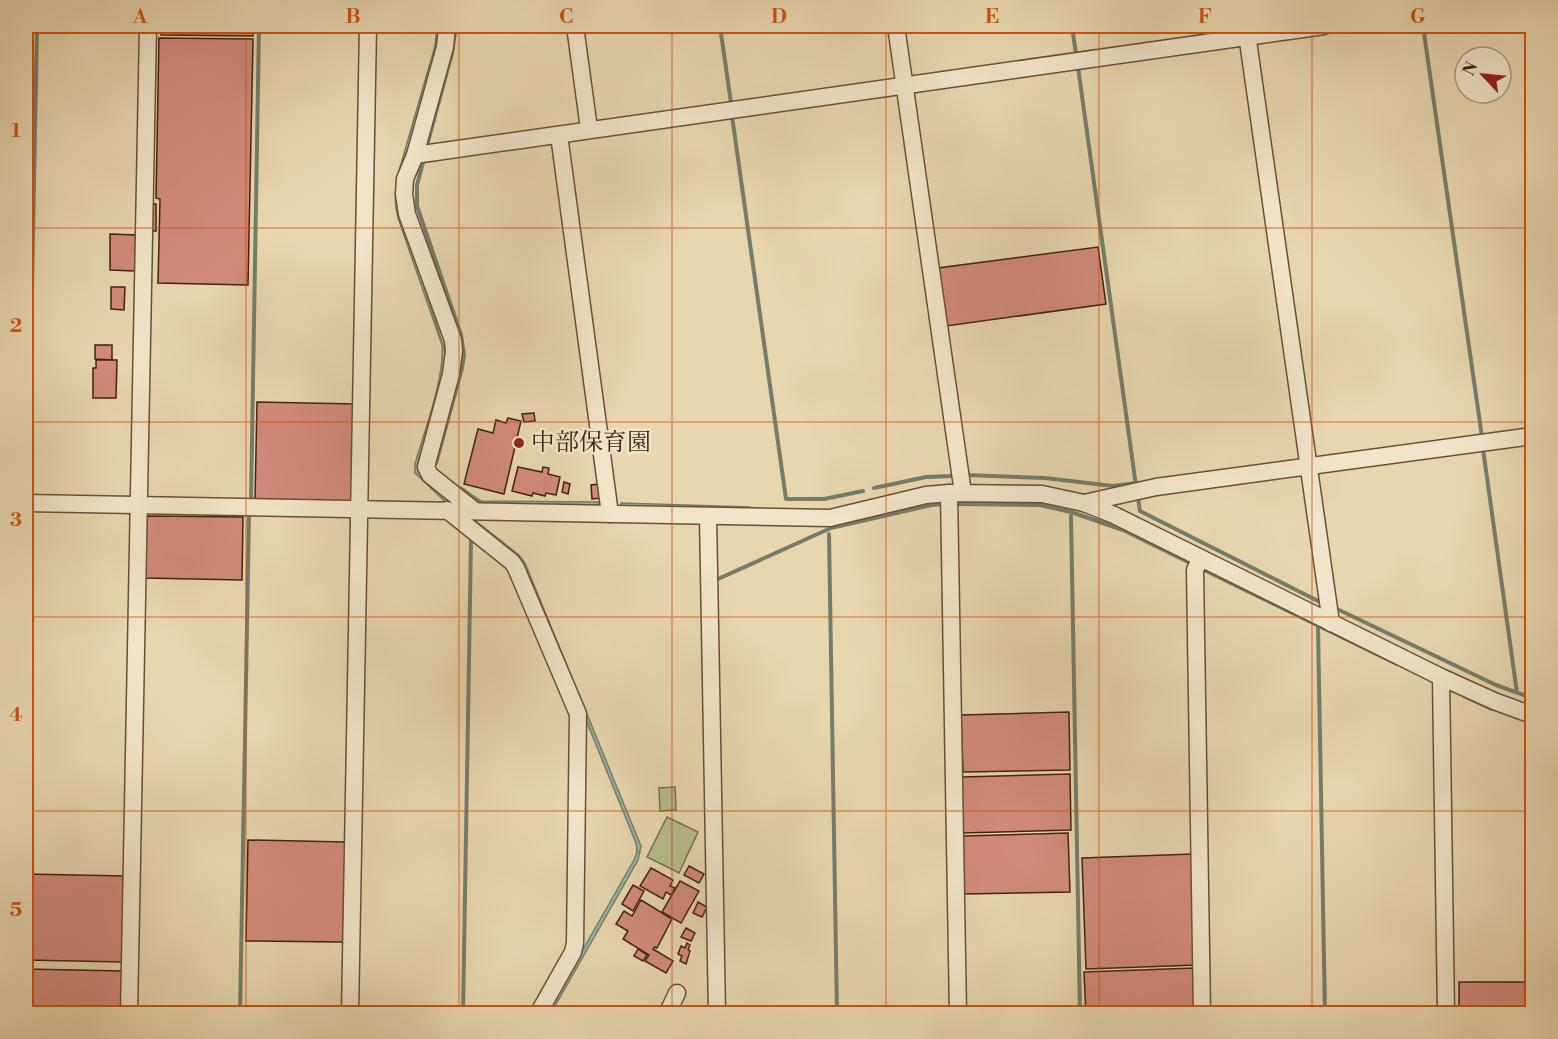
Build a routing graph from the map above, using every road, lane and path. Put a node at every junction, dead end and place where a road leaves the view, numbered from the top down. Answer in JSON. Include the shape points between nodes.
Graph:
{"nodes":[{"id":1,"x":148,"y":26,"type":"edge"},
{"id":2,"x":368,"y":26,"type":"edge"},
{"id":3,"x":447,"y":26,"type":"edge"},
{"id":4,"x":575,"y":26,"type":"edge"},
{"id":5,"x":896,"y":26,"type":"edge"},
{"id":6,"x":1324,"y":26,"type":"edge"},
{"id":7,"x":1247,"y":31,"type":"edge"},
{"id":8,"x":904,"y":85,"type":"junction"},
{"id":9,"x":589,"y":129,"type":"junction"},
{"id":10,"x":559,"y":135,"type":"junction"},
{"id":11,"x":415,"y":155,"type":"junction"},
{"id":12,"x":1533,"y":436,"type":"edge"},
{"id":13,"x":1309,"y":467,"type":"junction"},
{"id":14,"x":956,"y":493,"type":"junction"},
{"id":15,"x":26,"y":503,"type":"edge"},
{"id":16,"x":1084,"y":503,"type":"junction"},
{"id":17,"x":138,"y":505,"type":"junction"},
{"id":18,"x":359,"y":510,"type":"junction"},
{"id":19,"x":461,"y":511,"type":"junction"},
{"id":20,"x":610,"y":514,"type":"junction"},
{"id":21,"x":708,"y":516,"type":"junction"},
{"id":22,"x":1200,"y":559,"type":"junction"},
{"id":23,"x":1331,"y":623,"type":"junction"},
{"id":24,"x":1441,"y":676,"type":"junction"},
{"id":25,"x":1533,"y":715,"type":"edge"},
{"id":26,"x":677,"y":993,"type":"dead end"},
{"id":27,"x":129,"y":1014,"type":"edge"},
{"id":28,"x":350,"y":1014,"type":"edge"},
{"id":29,"x":538,"y":1014,"type":"edge"},
{"id":30,"x":667,"y":1014,"type":"edge"},
{"id":31,"x":717,"y":1014,"type":"edge"},
{"id":32,"x":958,"y":1014,"type":"edge"},
{"id":33,"x":1202,"y":1014,"type":"edge"},
{"id":34,"x":1446,"y":1014,"type":"edge"}],
"edges":[{"from":1,"to":17,"type":"street"},
{"from":2,"to":18,"type":"street"},
{"from":3,"to":11,"type":"street","via":[[445,47]]},
{"from":4,"to":9,"type":"street"},
{"from":5,"to":8,"type":"street"},
{"from":6,"to":7,"type":"street"},
{"from":7,"to":8,"type":"street"},
{"from":7,"to":13,"type":"street"},
{"from":8,"to":9,"type":"street"},
{"from":8,"to":14,"type":"street"},
{"from":9,"to":10,"type":"street"},
{"from":10,"to":11,"type":"street"},
{"from":10,"to":20,"type":"street"},
{"from":11,"to":19,"type":"street","via":[[405,179],[405,204],[454,351],[426,467]]},
{"from":12,"to":13,"type":"street"},
{"from":13,"to":16,"type":"street","via":[[1156,487]]},
{"from":13,"to":23,"type":"street"},
{"from":14,"to":16,"type":"street","via":[[1042,494]]},
{"from":14,"to":21,"type":"street","via":[[926,495],[830,518]]},
{"from":14,"to":32,"type":"street"},
{"from":15,"to":17,"type":"street"},
{"from":16,"to":22,"type":"street"},
{"from":17,"to":18,"type":"street"},
{"from":17,"to":27,"type":"street"},
{"from":18,"to":19,"type":"street"},
{"from":18,"to":28,"type":"street"},
{"from":19,"to":20,"type":"street"},
{"from":19,"to":29,"type":"street","via":[[516,568],[578,714],[575,943]]},
{"from":20,"to":21,"type":"street"},
{"from":21,"to":31,"type":"street"},
{"from":22,"to":23,"type":"street"},
{"from":22,"to":33,"type":"street","via":[[1195,570]]},
{"from":23,"to":24,"type":"street"},
{"from":24,"to":25,"type":"street"},
{"from":24,"to":34,"type":"street"},
{"from":26,"to":30,"type":"street"}]}
